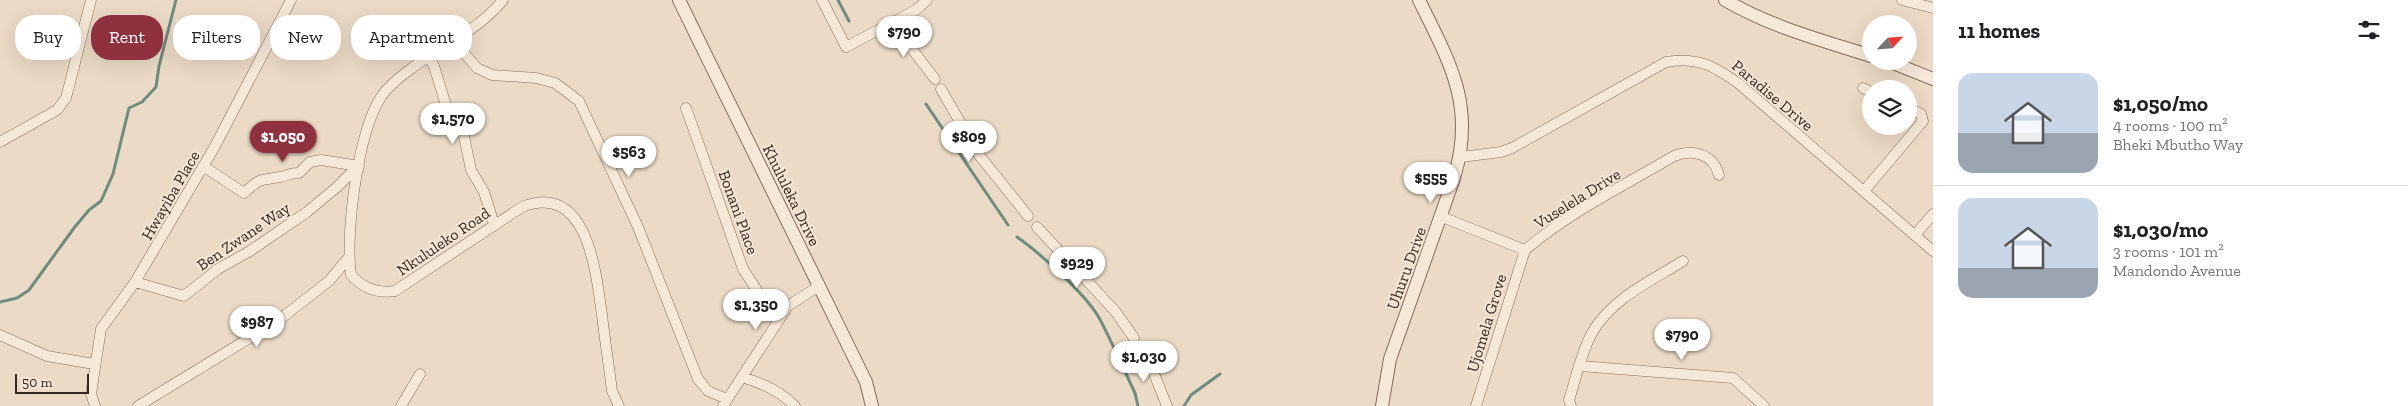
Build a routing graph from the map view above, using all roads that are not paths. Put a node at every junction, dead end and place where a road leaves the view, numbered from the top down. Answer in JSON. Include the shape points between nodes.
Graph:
{"nodes":[{"id":1,"x":91,"y":0,"type":"edge"},
{"id":2,"x":291,"y":0,"type":"edge"},
{"id":3,"x":503,"y":0,"type":"edge"},
{"id":4,"x":679,"y":0,"type":"edge"},
{"id":5,"x":822,"y":0,"type":"edge"},
{"id":6,"x":927,"y":0,"type":"edge"},
{"id":7,"x":1419,"y":0,"type":"edge"},
{"id":8,"x":1725,"y":0,"type":"edge"},
{"id":9,"x":1902,"y":0,"type":"edge"},
{"id":10,"x":1933,"y":8,"type":"edge"},
{"id":11,"x":892,"y":23,"type":"junction"},
{"id":12,"x":472,"y":28,"type":"edge"},
{"id":13,"x":1862,"y":53,"type":"edge"},
{"id":14,"x":423,"y":60,"type":"edge"},
{"id":15,"x":430,"y":60,"type":"edge"},
{"id":16,"x":470,"y":60,"type":"edge"},
{"id":17,"x":1910,"y":70,"type":"edge"},
{"id":18,"x":935,"y":79,"type":"dead end"},
{"id":19,"x":1933,"y":79,"type":"edge"},
{"id":20,"x":941,"y":89,"type":"dead end"},
{"id":21,"x":686,"y":108,"type":"dead end"},
{"id":22,"x":1917,"y":112,"type":"edge"},
{"id":23,"x":1917,"y":128,"type":"edge"},
{"id":24,"x":1911,"y":135,"type":"edge"},
{"id":25,"x":0,"y":142,"type":"edge"},
{"id":26,"x":1461,"y":157,"type":"junction"},
{"id":27,"x":203,"y":166,"type":"junction"},
{"id":28,"x":358,"y":168,"type":"junction"},
{"id":29,"x":1719,"y":175,"type":"dead end"},
{"id":30,"x":1864,"y":191,"type":"junction"},
{"id":31,"x":1933,"y":214,"type":"edge"},
{"id":32,"x":1028,"y":216,"type":"dead end"},
{"id":33,"x":1442,"y":217,"type":"junction"},
{"id":34,"x":494,"y":224,"type":"junction"},
{"id":35,"x":1037,"y":227,"type":"dead end"},
{"id":36,"x":1915,"y":235,"type":"junction"},
{"id":37,"x":1525,"y":250,"type":"junction"},
{"id":38,"x":1933,"y":251,"type":"edge"},
{"id":39,"x":349,"y":257,"type":"junction"},
{"id":40,"x":1683,"y":261,"type":"dead end"},
{"id":41,"x":135,"y":282,"type":"junction"},
{"id":42,"x":819,"y":286,"type":"junction"},
{"id":43,"x":781,"y":316,"type":"junction"},
{"id":44,"x":0,"y":335,"type":"edge"},
{"id":45,"x":1134,"y":338,"type":"dead end"},
{"id":46,"x":1140,"y":351,"type":"dead end"},
{"id":47,"x":94,"y":364,"type":"junction"},
{"id":48,"x":1580,"y":366,"type":"junction"},
{"id":49,"x":420,"y":374,"type":"dead end"},
{"id":50,"x":742,"y":378,"type":"junction"},
{"id":51,"x":725,"y":403,"type":"edge"},
{"id":52,"x":95,"y":406,"type":"edge"},
{"id":53,"x":138,"y":406,"type":"edge"},
{"id":54,"x":401,"y":406,"type":"edge"},
{"id":55,"x":619,"y":406,"type":"edge"},
{"id":56,"x":795,"y":406,"type":"edge"},
{"id":57,"x":872,"y":406,"type":"edge"},
{"id":58,"x":1167,"y":406,"type":"edge"},
{"id":59,"x":1382,"y":406,"type":"edge"},
{"id":60,"x":1476,"y":406,"type":"edge"},
{"id":61,"x":1571,"y":406,"type":"edge"},
{"id":62,"x":1764,"y":406,"type":"edge"}],
"edges":[{"from":1,"to":25,"type":"street","via":[[66,98],[57,110]]},
{"from":2,"to":27,"type":"street","name":"Hwayiba Place"},
{"from":3,"to":12,"type":"street","name":"Nkululeko Road"},
{"from":4,"to":42,"type":"street","name":"Khululeka Drive"},
{"from":5,"to":11,"type":"street","via":[[846,47]]},
{"from":6,"to":11,"type":"street"},
{"from":7,"to":26,"type":"street","name":"Uhuru Drive","via":[[1447,57],[1460,95]]},
{"from":8,"to":13,"type":"street","via":[[1781,27]]},
{"from":9,"to":10,"type":"street"},
{"from":11,"to":18,"type":"street"},
{"from":14,"to":28,"type":"street","name":"Nkululeko Road","via":[[381,97],[365,132]]},
{"from":15,"to":34,"type":"street","via":[[448,112],[464,136],[471,170],[484,192]]},
{"from":16,"to":51,"type":"street","via":[[477,68],[492,75],[536,78],[555,83],[579,101],[638,227],[698,379]]},
{"from":17,"to":19,"type":"street"},
{"from":20,"to":32,"type":"street","via":[[979,155]]},
{"from":21,"to":43,"type":"street","name":"Bonani Place","via":[[744,269],[762,298]]},
{"from":22,"to":23,"type":"street","via":[[1922,114],[1923,121]]},
{"from":24,"to":30,"type":"street"},
{"from":26,"to":30,"type":"street","name":"Paradise Drive","via":[[1512,148],[1647,71],[1666,62],[1684,59],[1718,69],[1738,83]]},
{"from":26,"to":33,"type":"street","name":"Uhuru Drive"},
{"from":27,"to":28,"type":"street","via":[[244,193],[263,178],[299,173],[310,162],[322,160]]},
{"from":27,"to":41,"type":"street","name":"Hwayiba Place"},
{"from":28,"to":39,"type":"street","name":"Nkululeko Road"},
{"from":28,"to":41,"type":"street","name":"Ben Zwane Way","via":[[307,212],[218,269],[184,296]]},
{"from":29,"to":37,"type":"street","name":"Vuselela Drive","via":[[1707,157],[1685,152],[1674,156],[1548,230]]},
{"from":30,"to":36,"type":"street","name":"Paradise Drive"},
{"from":31,"to":36,"type":"street"},
{"from":33,"to":37,"type":"street","name":"Vuselela Drive"},
{"from":33,"to":59,"type":"street","name":"Uhuru Drive","via":[[1390,359]]},
{"from":34,"to":39,"type":"street","name":"Nkululeko Road","via":[[395,291],[378,292],[362,284],[351,275]]},
{"from":34,"to":55,"type":"street","name":"Nkululeko Road","via":[[537,202],[560,207],[580,225],[593,256],[612,391]]},
{"from":35,"to":45,"type":"street","via":[[1115,311]]},
{"from":36,"to":38,"type":"street","name":"Paradise Drive"},
{"from":37,"to":60,"type":"street","name":"Ujomela Grove"},
{"from":39,"to":53,"type":"street","via":[[329,281],[279,320]]},
{"from":40,"to":48,"type":"street","via":[[1616,304],[1592,334]]},
{"from":41,"to":47,"type":"street","name":"Hwayiba Place","via":[[101,329]]},
{"from":42,"to":43,"type":"street","via":[[795,300]]},
{"from":42,"to":57,"type":"street","name":"Khululeka Drive","via":[[866,382]]},
{"from":43,"to":50,"type":"street"},
{"from":44,"to":47,"type":"street","via":[[46,356]]},
{"from":46,"to":58,"type":"street","via":[[1153,371]]},
{"from":47,"to":52,"type":"street","name":"Hwayiba Place","via":[[91,394]]},
{"from":48,"to":61,"type":"street","via":[[1569,400]]},
{"from":48,"to":62,"type":"street","via":[[1733,378]]},
{"from":49,"to":54,"type":"street"},
{"from":50,"to":51,"type":"street"},
{"from":50,"to":56,"type":"street","via":[[785,396]]}]}
